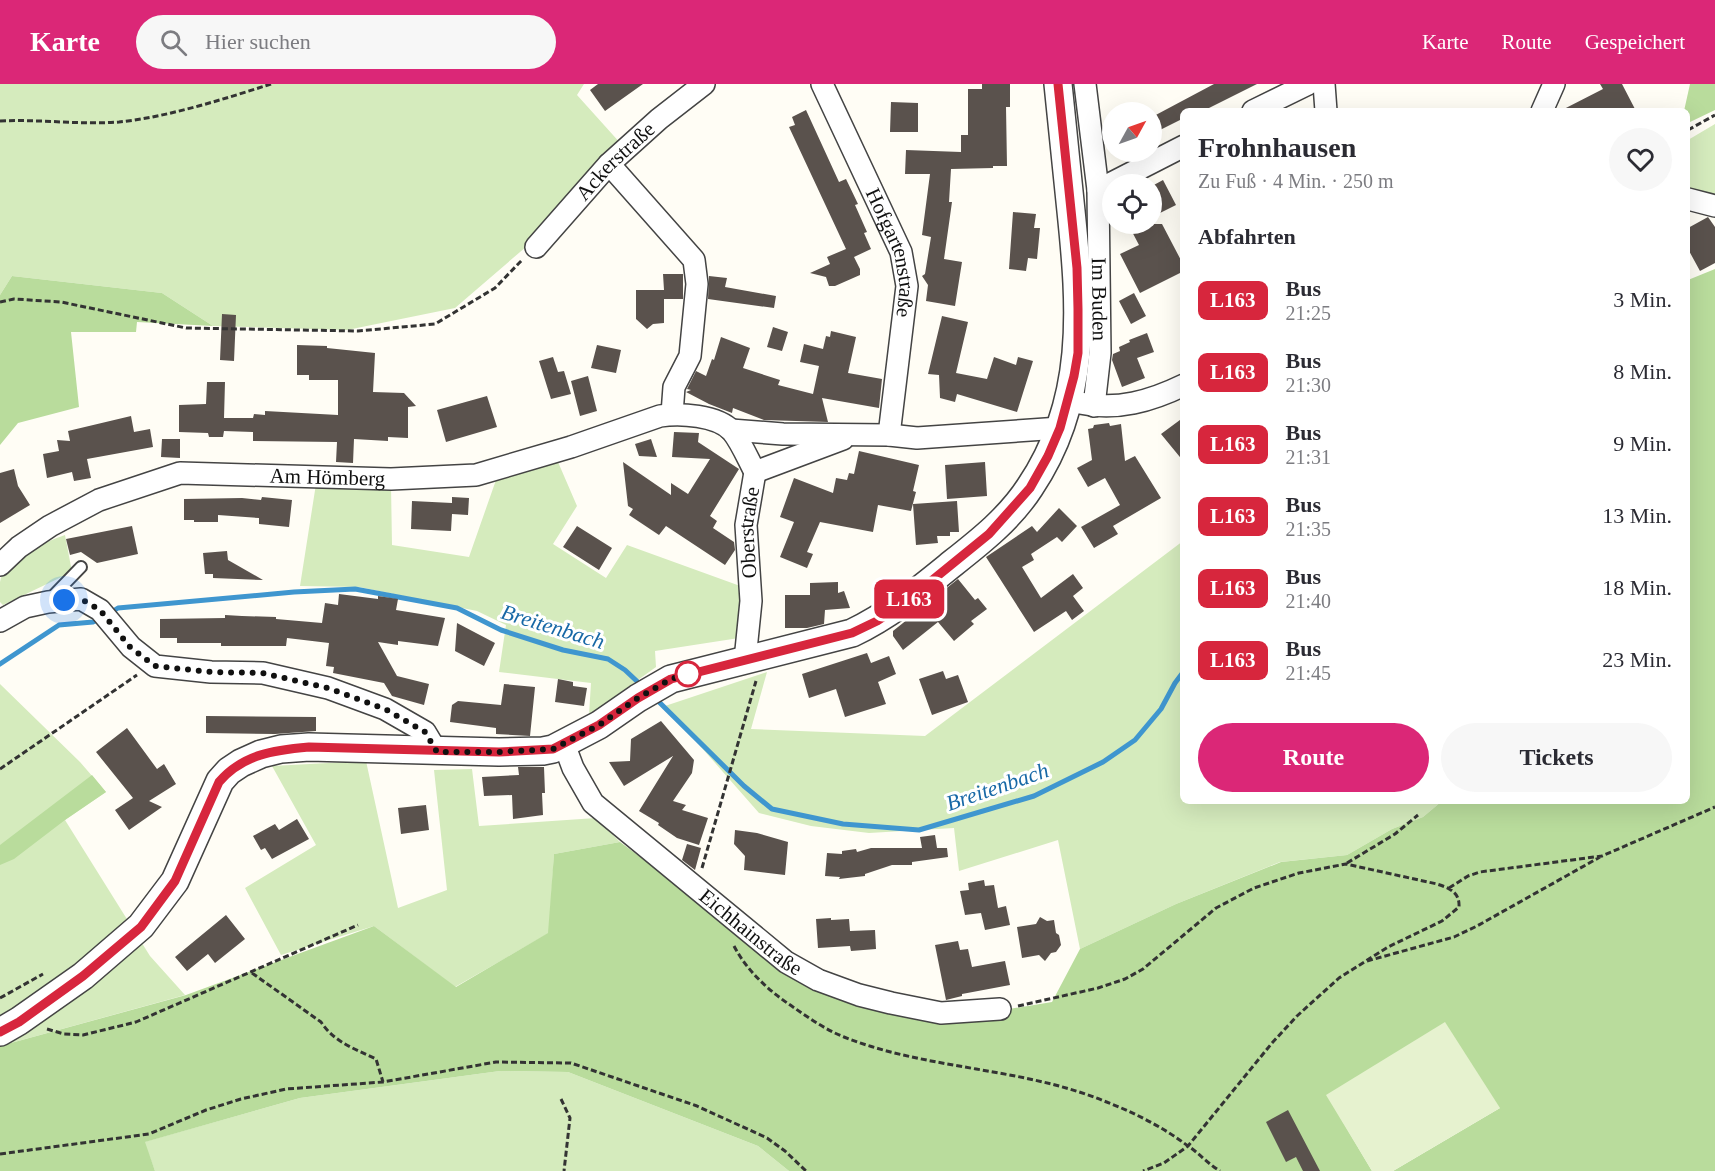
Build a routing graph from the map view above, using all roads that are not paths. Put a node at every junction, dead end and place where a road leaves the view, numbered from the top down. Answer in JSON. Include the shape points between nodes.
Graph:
{"nodes":[{"id":1,"x":704,"y":84,"type":"edge"},
{"id":2,"x":822,"y":84,"type":"edge"},
{"id":3,"x":1058,"y":84,"type":"edge"},
{"id":4,"x":1085,"y":84,"type":"edge"},
{"id":5,"x":1308,"y":84,"type":"edge"},
{"id":6,"x":1324,"y":84,"type":"edge"},
{"id":7,"x":1554,"y":84,"type":"edge"},
{"id":8,"x":1262,"y":100,"type":"edge"},
{"id":9,"x":1326,"y":108,"type":"edge"},
{"id":10,"x":1543,"y":108,"type":"edge"},
{"id":11,"x":1180,"y":148,"type":"edge"},
{"id":12,"x":609,"y":164,"type":"junction"},
{"id":13,"x":1098,"y":190,"type":"junction"},
{"id":14,"x":1690,"y":200,"type":"edge"},
{"id":15,"x":1715,"y":206,"type":"edge"},
{"id":16,"x":536,"y":247,"type":"road end"},
{"id":17,"x":1180,"y":387,"type":"edge"},
{"id":18,"x":1081,"y":403,"type":"junction"},
{"id":19,"x":672,"y":414,"type":"junction"},
{"id":20,"x":1060,"y":428,"type":"junction"},
{"id":21,"x":731,"y":430,"type":"junction"},
{"id":22,"x":852,"y":435,"type":"junction"},
{"id":23,"x":888,"y":435,"type":"junction"},
{"id":24,"x":755,"y":472,"type":"junction"},
{"id":25,"x":0,"y":564,"type":"edge"},
{"id":26,"x":81,"y":567,"type":"dead end"},
{"id":27,"x":48,"y":602,"type":"junction"},
{"id":28,"x":0,"y":621,"type":"edge"},
{"id":29,"x":750,"y":659,"type":"junction"},
{"id":30,"x":564,"y":744,"type":"junction"},
{"id":31,"x":437,"y":752,"type":"junction"},
{"id":32,"x":1000,"y":1009,"type":"road end"},
{"id":33,"x":9,"y":1027,"type":"edge"}],
"edges":[{"from":1,"to":12,"type":"street","name":"Ackerstraße"},
{"from":2,"to":23,"type":"street","name":"Hofgartenstraße","via":[[901,252],[907,286]]},
{"from":3,"to":18,"type":"street","via":[[1077,268]]},
{"from":4,"to":13,"type":"street","name":"Im Buden"},
{"from":5,"to":8,"type":"street"},
{"from":6,"to":9,"type":"street"},
{"from":7,"to":10,"type":"street"},
{"from":11,"to":13,"type":"street"},
{"from":12,"to":16,"type":"street","name":"Ackerstraße"},
{"from":12,"to":19,"type":"street","via":[[694,260],[697,284],[690,356],[674,387]]},
{"from":13,"to":18,"type":"street","name":"Im Buden","via":[[1100,353]]},
{"from":14,"to":15,"type":"street"},
{"from":17,"to":18,"type":"street","via":[[1143,402]]},
{"from":18,"to":20,"type":"street"},
{"from":19,"to":21,"type":"street","name":"Am Hömberg","via":[[709,418]]},
{"from":19,"to":25,"type":"street","name":"Am Hömberg","via":[[476,475],[391,480],[180,473],[99,500],[50,526]]},
{"from":20,"to":23,"type":"street","name":"Oberstraße","via":[[917,438]]},
{"from":20,"to":29,"type":"street","via":[[1030,488],[1009,514],[903,604],[852,633]]},
{"from":21,"to":22,"type":"street","name":"Oberstraße"},
{"from":21,"to":24,"type":"street"},
{"from":22,"to":23,"type":"street","name":"Oberstraße"},
{"from":22,"to":24,"type":"street","name":"Oberstraße"},
{"from":24,"to":29,"type":"street","name":"Oberstraße","via":[[746,525]]},
{"from":26,"to":27,"type":"lane"},
{"from":27,"to":28,"type":"street"},
{"from":27,"to":31,"type":"street","via":[[81,599],[104,615],[130,647],[155,666],[262,673],[328,688],[385,709],[425,732]]},
{"from":29,"to":30,"type":"street","via":[[671,679]]},
{"from":30,"to":31,"type":"street","via":[[543,751]]},
{"from":30,"to":32,"type":"street","name":"Eichhainstraße","via":[[593,803],[786,962],[818,980],[859,995],[941,1013]]},
{"from":31,"to":33,"type":"street","via":[[281,749],[261,754],[228,771],[219,782],[175,881],[141,927],[83,976]]}]}
